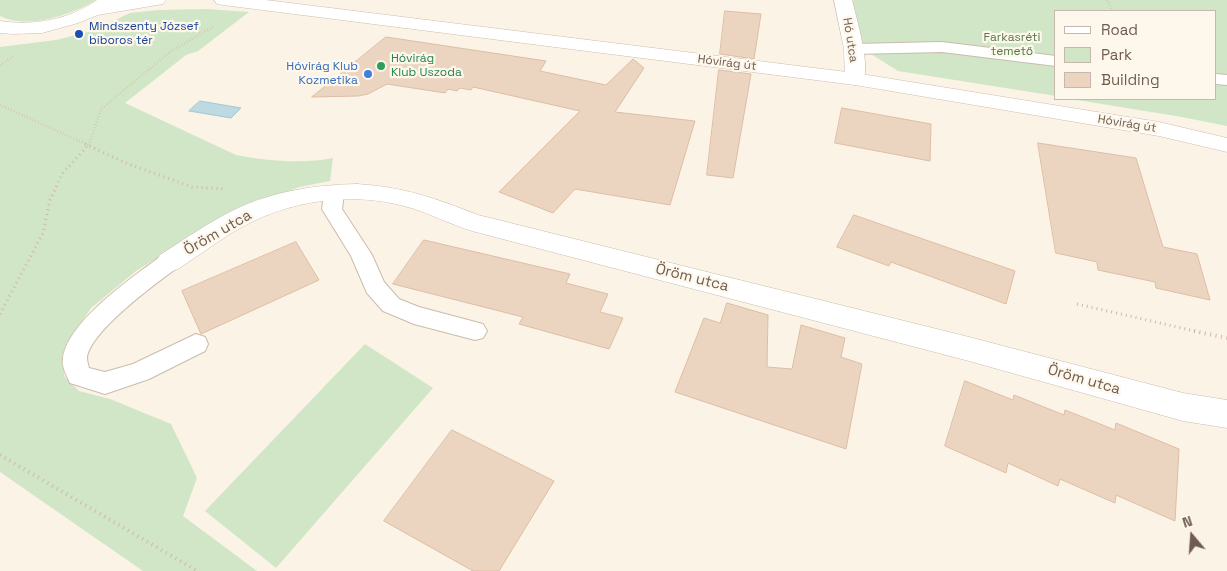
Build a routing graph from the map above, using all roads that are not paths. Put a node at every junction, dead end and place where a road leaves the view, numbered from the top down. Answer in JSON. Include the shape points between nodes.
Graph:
{"nodes":[{"id":1,"x":109,"y":0,"type":"edge"},
{"id":2,"x":157,"y":0,"type":"edge"},
{"id":3,"x":223,"y":0,"type":"edge"},
{"id":4,"x":842,"y":0,"type":"edge"},
{"id":5,"x":248,"y":2,"type":"edge"},
{"id":6,"x":94,"y":10,"type":"junction"},
{"id":7,"x":0,"y":27,"type":"edge"},
{"id":8,"x":20,"y":29,"type":"junction"},
{"id":9,"x":0,"y":34,"type":"edge"},
{"id":10,"x":854,"y":49,"type":"junction"},
{"id":11,"x":1054,"y":61,"type":"edge"},
{"id":12,"x":855,"y":79,"type":"junction"},
{"id":13,"x":1227,"y":145,"type":"edge"},
{"id":14,"x":334,"y":193,"type":"junction"},
{"id":15,"x":169,"y":262,"type":"joint"},
{"id":16,"x":475,"y":331,"type":"dead end"},
{"id":17,"x":196,"y":344,"type":"dead end"},
{"id":18,"x":1227,"y":414,"type":"edge"}],
"edges":[{"from":1,"to":6,"type":"street"},
{"from":2,"to":6,"type":"street"},
{"from":3,"to":5,"type":"street","name":"Hóvirág út"},
{"from":4,"to":10,"type":"street","name":"Hó utca"},
{"from":5,"to":12,"type":"street","name":"Hóvirág út"},
{"from":6,"to":8,"type":"street","via":[[42,27]]},
{"from":7,"to":8,"type":"street"},
{"from":8,"to":9,"type":"street"},
{"from":10,"to":11,"type":"lane","via":[[942,47]]},
{"from":10,"to":12,"type":"street","name":"Hó utca"},
{"from":12,"to":13,"type":"street","name":"Hóvirág út","via":[[1159,129]]},
{"from":14,"to":15,"type":"street","name":"Öröm utca","via":[[302,196],[248,214]]},
{"from":14,"to":16,"type":"lane","via":[[332,209],[361,256],[375,287],[391,305],[414,315]]},
{"from":14,"to":18,"type":"street","name":"Öröm utca","via":[[388,194],[422,202],[472,222],[969,349],[1183,408]]},
{"from":15,"to":17,"type":"lane","via":[[116,303],[85,334],[75,358],[79,376],[105,383],[140,372]]}]}
